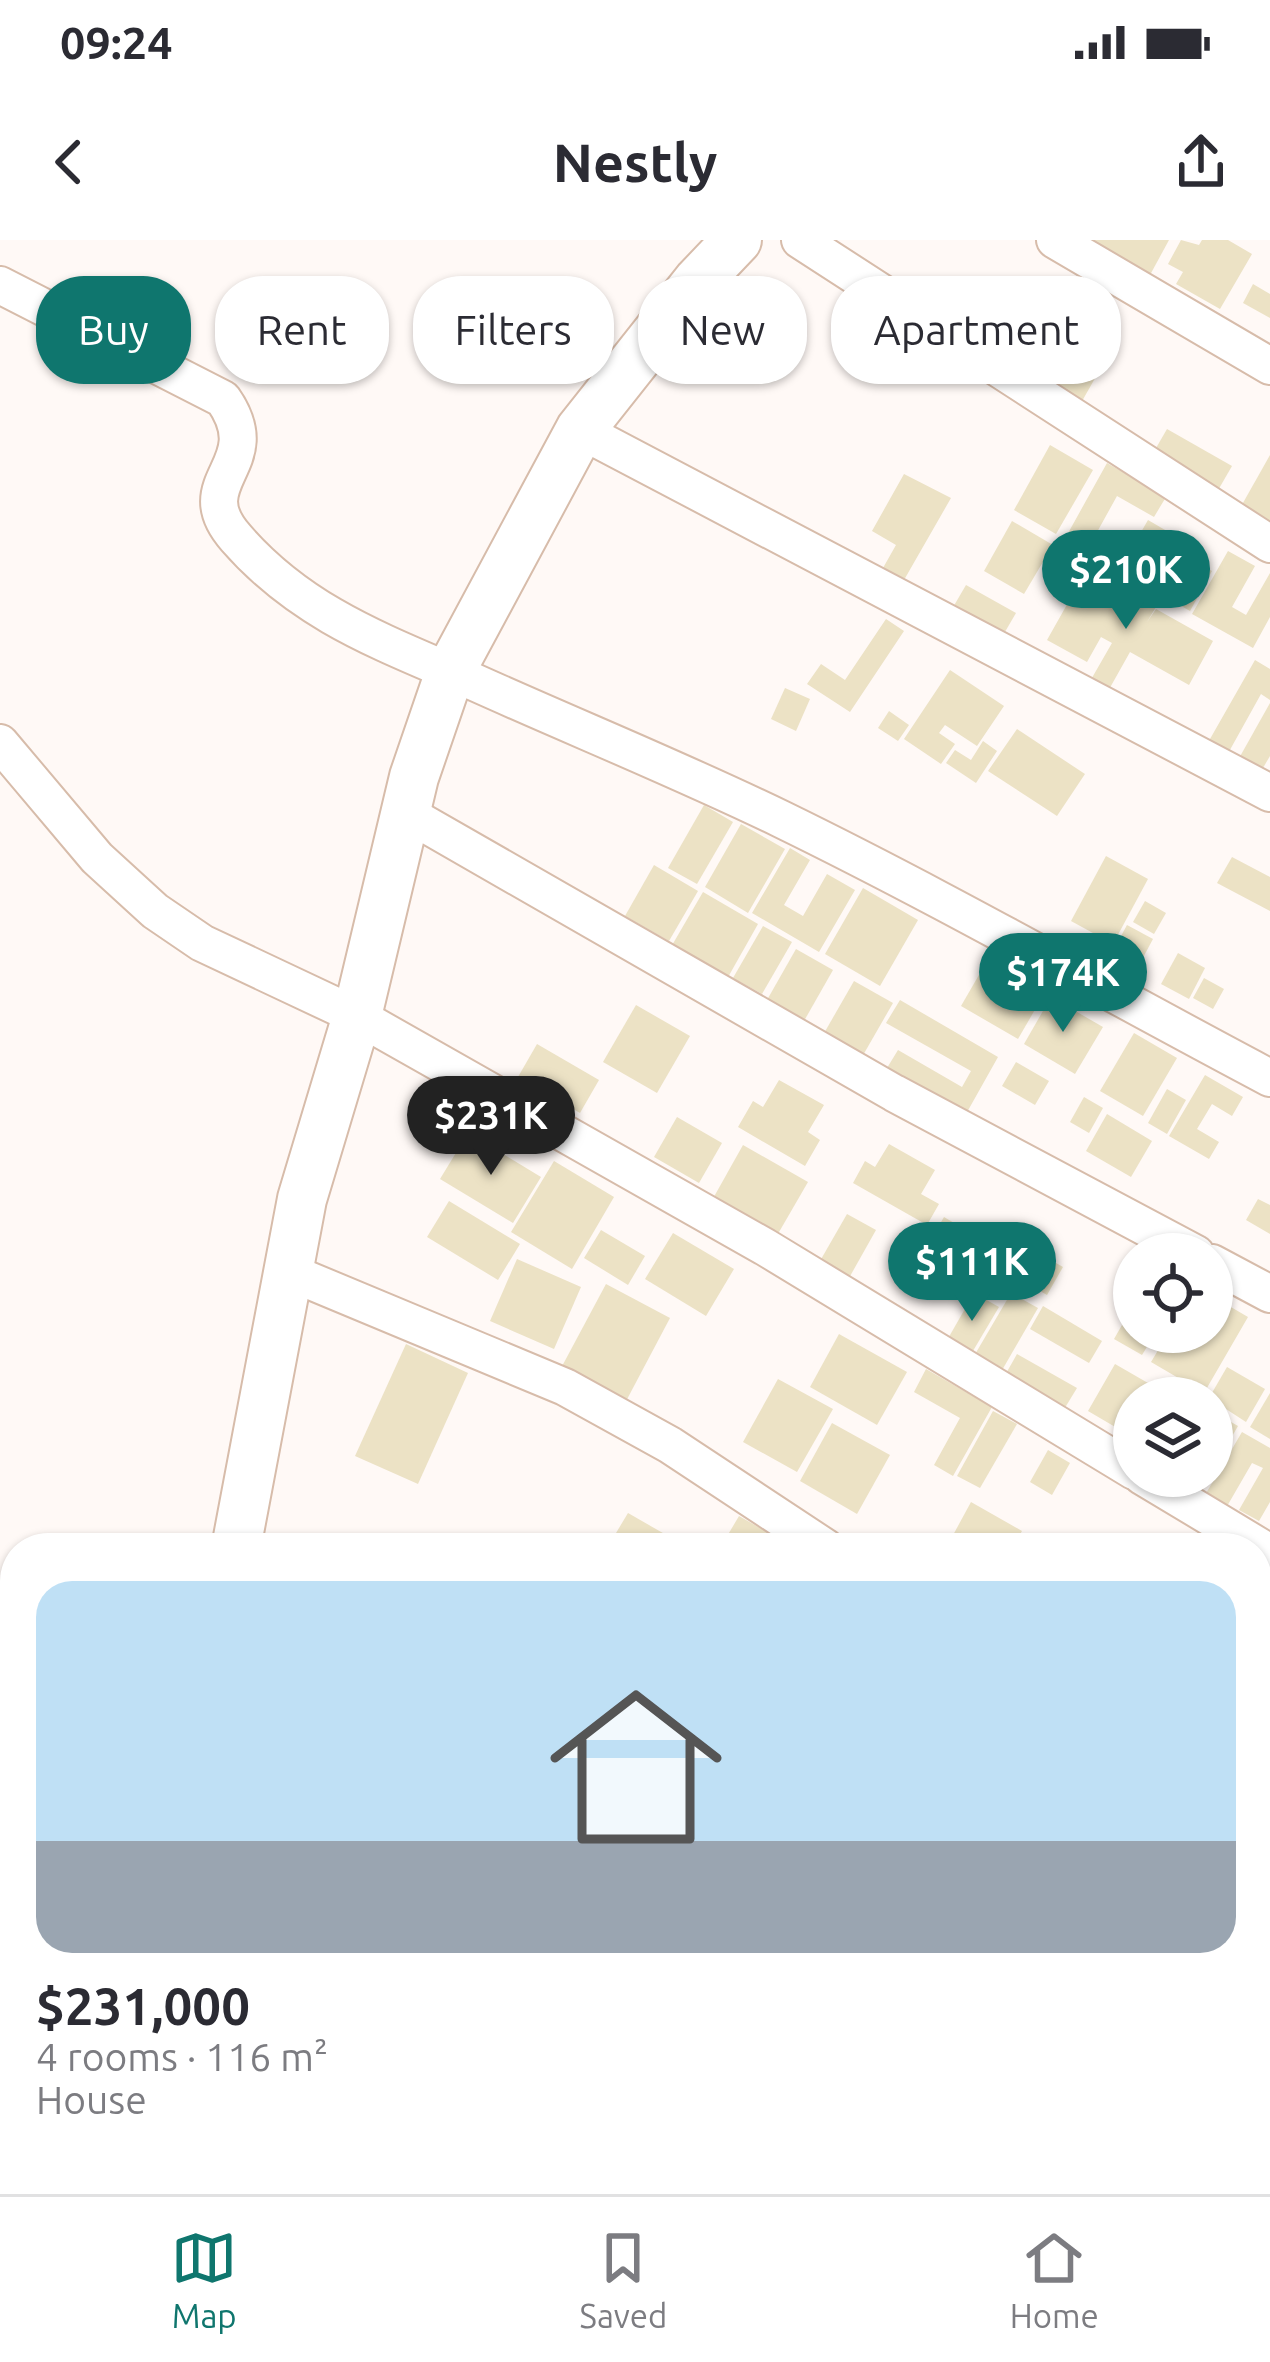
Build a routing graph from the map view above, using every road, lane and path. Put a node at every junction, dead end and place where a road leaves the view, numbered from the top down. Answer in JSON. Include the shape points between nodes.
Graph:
{"nodes":[{"id":1,"x":737,"y":240,"type":"edge"},
{"id":2,"x":800,"y":240,"type":"edge"},
{"id":3,"x":1055,"y":240,"type":"edge"},
{"id":4,"x":0,"y":285,"type":"edge"},
{"id":5,"x":1270,"y":366,"type":"edge"},
{"id":6,"x":580,"y":430,"type":"junction"},
{"id":7,"x":1270,"y":544,"type":"edge"},
{"id":8,"x":450,"y":671,"type":"junction"},
{"id":9,"x":0,"y":742,"type":"edge"},
{"id":10,"x":1270,"y":793,"type":"edge"},
{"id":11,"x":406,"y":813,"type":"junction"},
{"id":12,"x":357,"y":1016,"type":"junction"},
{"id":13,"x":1270,"y":1078,"type":"edge"},
{"id":14,"x":1157,"y":1233,"type":"edge"},
{"id":15,"x":289,"y":1272,"type":"junction"},
{"id":16,"x":1233,"y":1274,"type":"edge"},
{"id":17,"x":1270,"y":1294,"type":"edge"},
{"id":18,"x":1113,"y":1458,"type":"edge"},
{"id":19,"x":1177,"y":1497,"type":"edge"},
{"id":20,"x":239,"y":1533,"type":"edge"},
{"id":21,"x":802,"y":1533,"type":"edge"},
{"id":22,"x":1238,"y":1533,"type":"edge"}],
"edges":[{"from":1,"to":6,"type":"street"},
{"from":2,"to":7,"type":"street"},
{"from":3,"to":5,"type":"street"},
{"from":4,"to":8,"type":"street","via":[[223,399],[241,424],[241,443],[220,486],[220,514],[234,536],[360,636]]},
{"from":6,"to":8,"type":"street"},
{"from":6,"to":10,"type":"street"},
{"from":8,"to":11,"type":"street"},
{"from":8,"to":13,"type":"street","via":[[776,817]]},
{"from":9,"to":12,"type":"street","via":[[45,802],[155,911],[252,970]]},
{"from":11,"to":12,"type":"street"},
{"from":11,"to":14,"type":"street","via":[[894,1093]]},
{"from":12,"to":15,"type":"street","via":[[302,1199]]},
{"from":12,"to":18,"type":"street","via":[[765,1247]]},
{"from":15,"to":20,"type":"street"},
{"from":15,"to":21,"type":"street","via":[[603,1407]]},
{"from":16,"to":17,"type":"street"},
{"from":19,"to":22,"type":"street"}]}
